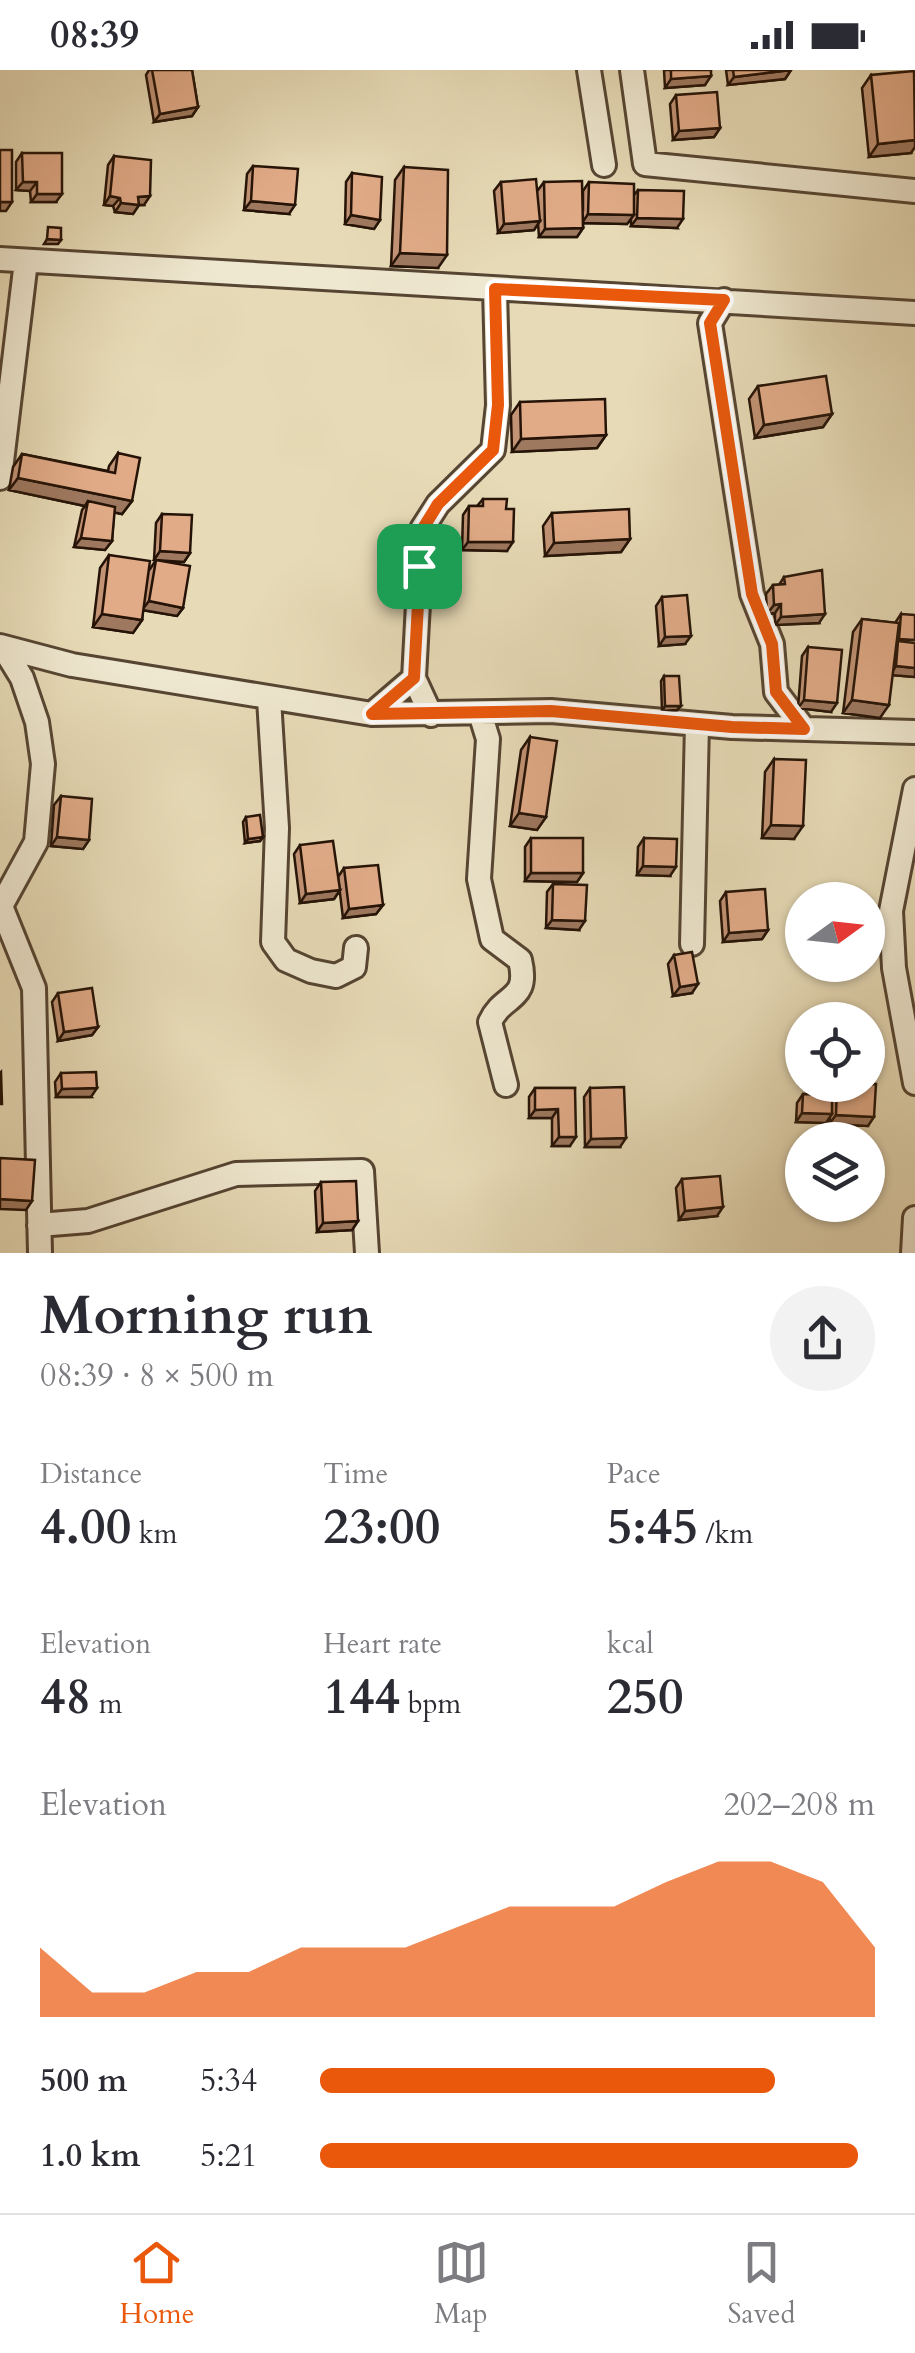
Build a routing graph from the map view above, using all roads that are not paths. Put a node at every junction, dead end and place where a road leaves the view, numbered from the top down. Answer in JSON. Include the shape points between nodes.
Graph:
{"nodes":[{"id":1,"x":589,"y":70,"type":"edge"},
{"id":2,"x":632,"y":70,"type":"edge"},
{"id":3,"x":604,"y":165,"type":"dead end"},
{"id":4,"x":915,"y":191,"type":"edge"},
{"id":5,"x":0,"y":260,"type":"edge"},
{"id":6,"x":26,"y":261,"type":"junction"},
{"id":7,"x":495,"y":289,"type":"junction"},
{"id":8,"x":724,"y":300,"type":"junction"},
{"id":9,"x":915,"y":313,"type":"edge"},
{"id":10,"x":0,"y":478,"type":"edge"},
{"id":11,"x":1,"y":646,"type":"edge"},
{"id":12,"x":414,"y":678,"type":"junction"},
{"id":13,"x":268,"y":699,"type":"junction"},
{"id":14,"x":480,"y":713,"type":"junction"},
{"id":15,"x":372,"y":714,"type":"junction"},
{"id":16,"x":431,"y":714,"type":"junction"},
{"id":17,"x":696,"y":724,"type":"junction"},
{"id":18,"x":804,"y":729,"type":"junction"},
{"id":19,"x":915,"y":732,"type":"edge"},
{"id":20,"x":915,"y":789,"type":"edge"},
{"id":21,"x":692,"y":944,"type":"dead end"},
{"id":22,"x":356,"y":948,"type":"dead end"},
{"id":23,"x":905,"y":975,"type":"edge"},
{"id":24,"x":915,"y":1083,"type":"edge"},
{"id":25,"x":506,"y":1085,"type":"dead end"},
{"id":26,"x":915,"y":1218,"type":"edge"},
{"id":27,"x":40,"y":1224,"type":"junction"},
{"id":28,"x":40,"y":1253,"type":"edge"},
{"id":29,"x":368,"y":1253,"type":"edge"},
{"id":30,"x":913,"y":1253,"type":"edge"}],
"edges":[{"from":1,"to":3,"type":"street"},
{"from":2,"to":4,"type":"street","via":[[645,164]]},
{"from":5,"to":6,"type":"street"},
{"from":6,"to":7,"type":"street"},
{"from":6,"to":10,"type":"street"},
{"from":7,"to":8,"type":"street"},
{"from":7,"to":12,"type":"street","via":[[493,450],[438,504],[422,530]]},
{"from":8,"to":9,"type":"street"},
{"from":8,"to":18,"type":"street","via":[[710,323],[752,594],[772,644],[776,692]]},
{"from":11,"to":13,"type":"street","via":[[72,666]]},
{"from":11,"to":27,"type":"street","via":[[22,678],[42,764],[36,842],[1,906],[34,988]]},
{"from":12,"to":15,"type":"street"},
{"from":12,"to":16,"type":"street"},
{"from":13,"to":15,"type":"street"},
{"from":13,"to":22,"type":"street","via":[[277,828],[274,942],[286,960],[336,976],[354,967]]},
{"from":14,"to":16,"type":"street"},
{"from":14,"to":17,"type":"street","via":[[551,711]]},
{"from":14,"to":25,"type":"street","via":[[488,739],[479,878],[492,938],[520,960],[524,976],[519,992],[490,1022]]},
{"from":15,"to":16,"type":"street"},
{"from":17,"to":18,"type":"street"},
{"from":17,"to":21,"type":"street"},
{"from":18,"to":19,"type":"street"},
{"from":20,"to":23,"type":"street","via":[[891,911]]},
{"from":23,"to":24,"type":"street"},
{"from":26,"to":30,"type":"street"},
{"from":27,"to":28,"type":"street"},
{"from":27,"to":29,"type":"street","via":[[88,1221],[236,1174],[362,1171]]}]}
